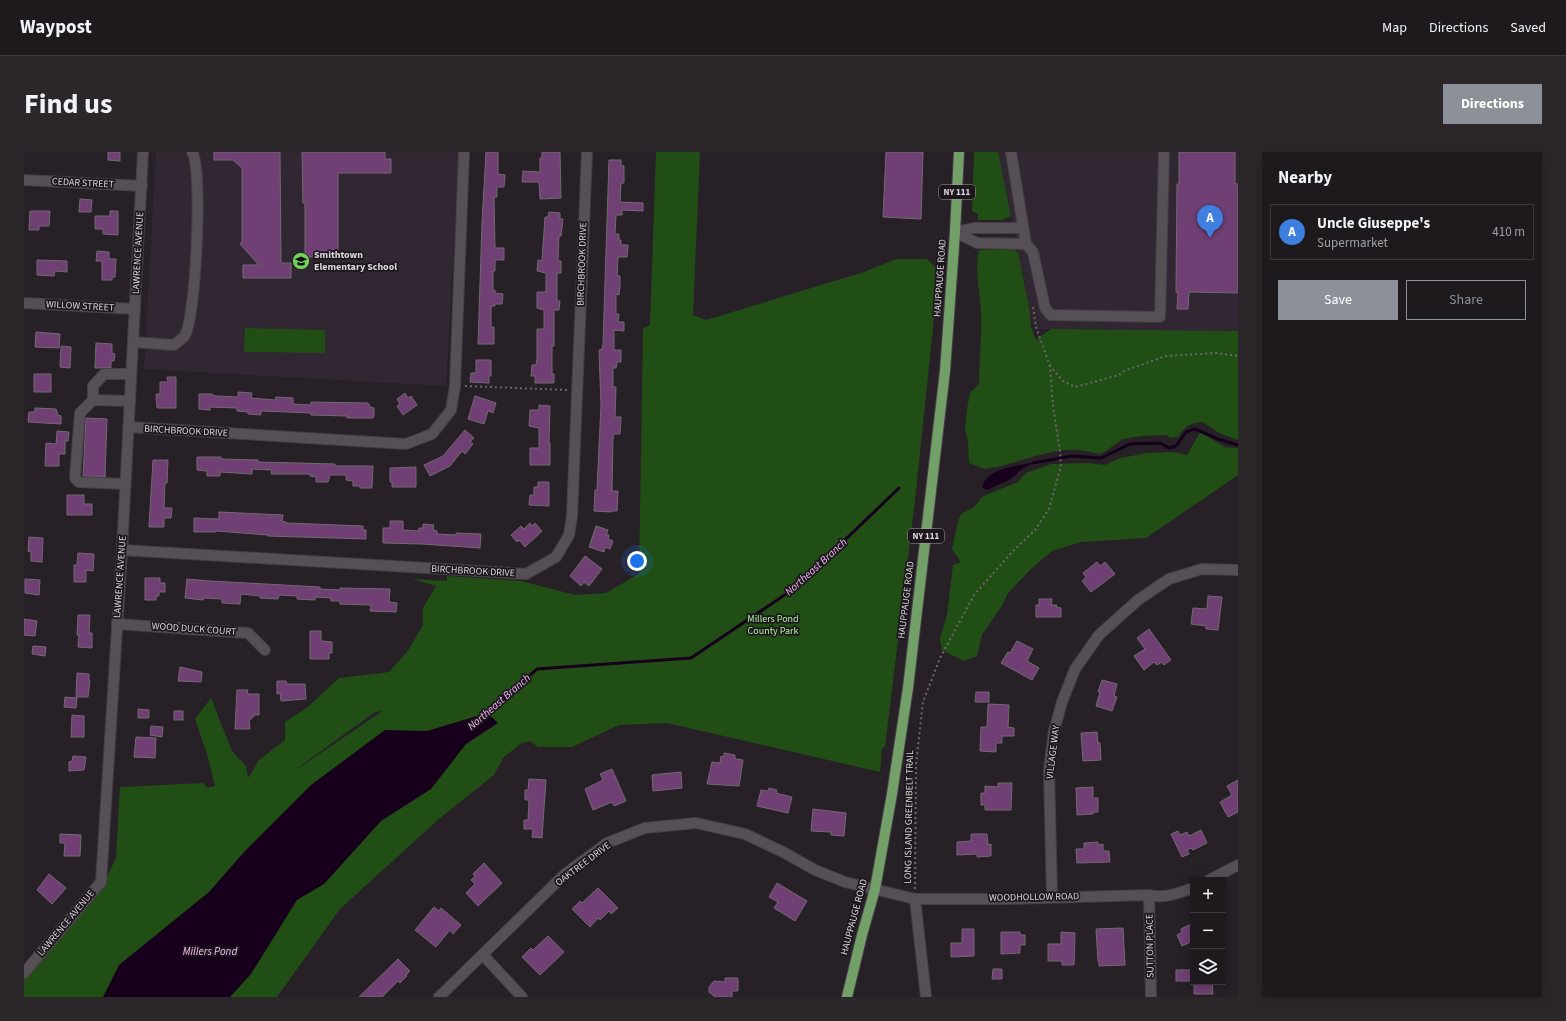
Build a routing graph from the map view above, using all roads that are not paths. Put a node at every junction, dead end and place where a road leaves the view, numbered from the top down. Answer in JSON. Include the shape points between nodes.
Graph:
{"nodes":[{"id":1,"x":143,"y":152,"type":"edge"},
{"id":2,"x":192,"y":152,"type":"edge"},
{"id":3,"x":464,"y":152,"type":"edge"},
{"id":4,"x":587,"y":152,"type":"edge"},
{"id":5,"x":959,"y":152,"type":"edge"},
{"id":6,"x":1011,"y":152,"type":"edge"},
{"id":7,"x":1164,"y":152,"type":"edge"},
{"id":8,"x":24,"y":180,"type":"edge"},
{"id":9,"x":142,"y":186,"type":"junction"},
{"id":10,"x":1023,"y":228,"type":"junction"},
{"id":11,"x":955,"y":232,"type":"junction"},
{"id":12,"x":1026,"y":244,"type":"junction"},
{"id":13,"x":24,"y":303,"type":"edge"},
{"id":14,"x":135,"y":309,"type":"junction"},
{"id":15,"x":133,"y":342,"type":"junction"},
{"id":16,"x":132,"y":374,"type":"junction"},
{"id":17,"x":93,"y":400,"type":"junction"},
{"id":18,"x":130,"y":401,"type":"junction"},
{"id":19,"x":128,"y":427,"type":"junction"},
{"id":20,"x":125,"y":484,"type":"junction"},
{"id":21,"x":122,"y":550,"type":"junction"},
{"id":22,"x":1238,"y":570,"type":"edge"},
{"id":23,"x":117,"y":624,"type":"junction"},
{"id":24,"x":265,"y":650,"type":"dead end"},
{"id":25,"x":1238,"y":865,"type":"edge"},
{"id":26,"x":1215,"y":877,"type":"edge"},
{"id":27,"x":875,"y":889,"type":"junction"},
{"id":28,"x":1190,"y":889,"type":"edge"},
{"id":29,"x":1149,"y":895,"type":"junction"},
{"id":30,"x":1052,"y":897,"type":"junction"},
{"id":31,"x":915,"y":899,"type":"junction"},
{"id":32,"x":483,"y":955,"type":"junction"},
{"id":33,"x":24,"y":973,"type":"edge"},
{"id":34,"x":439,"y":997,"type":"edge"},
{"id":35,"x":522,"y":997,"type":"edge"},
{"id":36,"x":847,"y":997,"type":"edge"},
{"id":37,"x":926,"y":997,"type":"edge"},
{"id":38,"x":1151,"y":997,"type":"edge"}],
"edges":[{"from":1,"to":9,"type":"street","name":"LAWRENCE AVENUE"},
{"from":2,"to":15,"type":"street","via":[[197,170],[197,252],[192,310],[185,335],[174,345]]},
{"from":3,"to":19,"type":"street","name":"BIRCHBROOK DRIVE","via":[[455,386],[451,410],[432,434],[406,444]]},
{"from":4,"to":21,"type":"street","name":"BIRCHBROOK DRIVE","via":[[572,516],[569,535],[556,557],[526,574]]},
{"from":5,"to":11,"type":"main road","name":"HAUPPAUGE ROAD","number":"NY 111"},
{"from":6,"to":10,"type":"street"},
{"from":7,"to":12,"type":"street","via":[[1160,317],[1051,315],[1045,308],[1033,252]]},
{"from":8,"to":9,"type":"street","name":"CEDAR STREET"},
{"from":9,"to":14,"type":"street","name":"LAWRENCE AVENUE"},
{"from":10,"to":11,"type":"street","via":[[974,228]]},
{"from":10,"to":12,"type":"street"},
{"from":11,"to":12,"type":"street","via":[[977,243]]},
{"from":11,"to":27,"type":"main road","name":"HAUPPAUGE ROAD","number":"NY 111","via":[[945,371],[916,618],[892,794]]},
{"from":13,"to":14,"type":"street","name":"WILLOW STREET"},
{"from":14,"to":15,"type":"street","name":"LAWRENCE AVENUE"},
{"from":15,"to":16,"type":"street","name":"LAWRENCE AVENUE"},
{"from":16,"to":17,"type":"street","via":[[104,374],[93,386]]},
{"from":16,"to":18,"type":"street","name":"LAWRENCE AVENUE"},
{"from":17,"to":18,"type":"street"},
{"from":17,"to":20,"type":"street","via":[[80,413],[75,478],[79,482]]},
{"from":18,"to":19,"type":"street","name":"LAWRENCE AVENUE"},
{"from":19,"to":20,"type":"street","name":"LAWRENCE AVENUE"},
{"from":20,"to":21,"type":"street","name":"LAWRENCE AVENUE"},
{"from":21,"to":23,"type":"street","name":"LAWRENCE AVENUE"},
{"from":22,"to":30,"type":"street","name":"VILLAGE WAY","via":[[1202,569],[1169,579],[1138,600],[1099,635],[1075,669],[1054,731],[1049,770]]},
{"from":23,"to":24,"type":"street","name":"WOOD DUCK COURT","via":[[248,633]]},
{"from":23,"to":33,"type":"street","name":"LAWRENCE AVENUE","via":[[101,882]]},
{"from":25,"to":26,"type":"street"},
{"from":27,"to":31,"type":"street","name":"WOODHOLLOW ROAD"},
{"from":27,"to":32,"type":"street","name":"OAKTREE DRIVE","via":[[845,882],[815,870],[745,834],[696,822],[645,828],[607,843],[565,874]]},
{"from":27,"to":36,"type":"main road","name":"HAUPPAUGE ROAD","number":"NY 111"},
{"from":28,"to":29,"type":"street","name":"WOODHOLLOW ROAD","via":[[1156,897]]},
{"from":29,"to":30,"type":"street","name":"WOODHOLLOW ROAD"},
{"from":29,"to":38,"type":"street","name":"SUTTON PLACE"},
{"from":30,"to":31,"type":"street","name":"WOODHOLLOW ROAD"},
{"from":31,"to":37,"type":"street"},
{"from":32,"to":34,"type":"street","name":"OAKTREE DRIVE"},
{"from":32,"to":35,"type":"street"}]}
